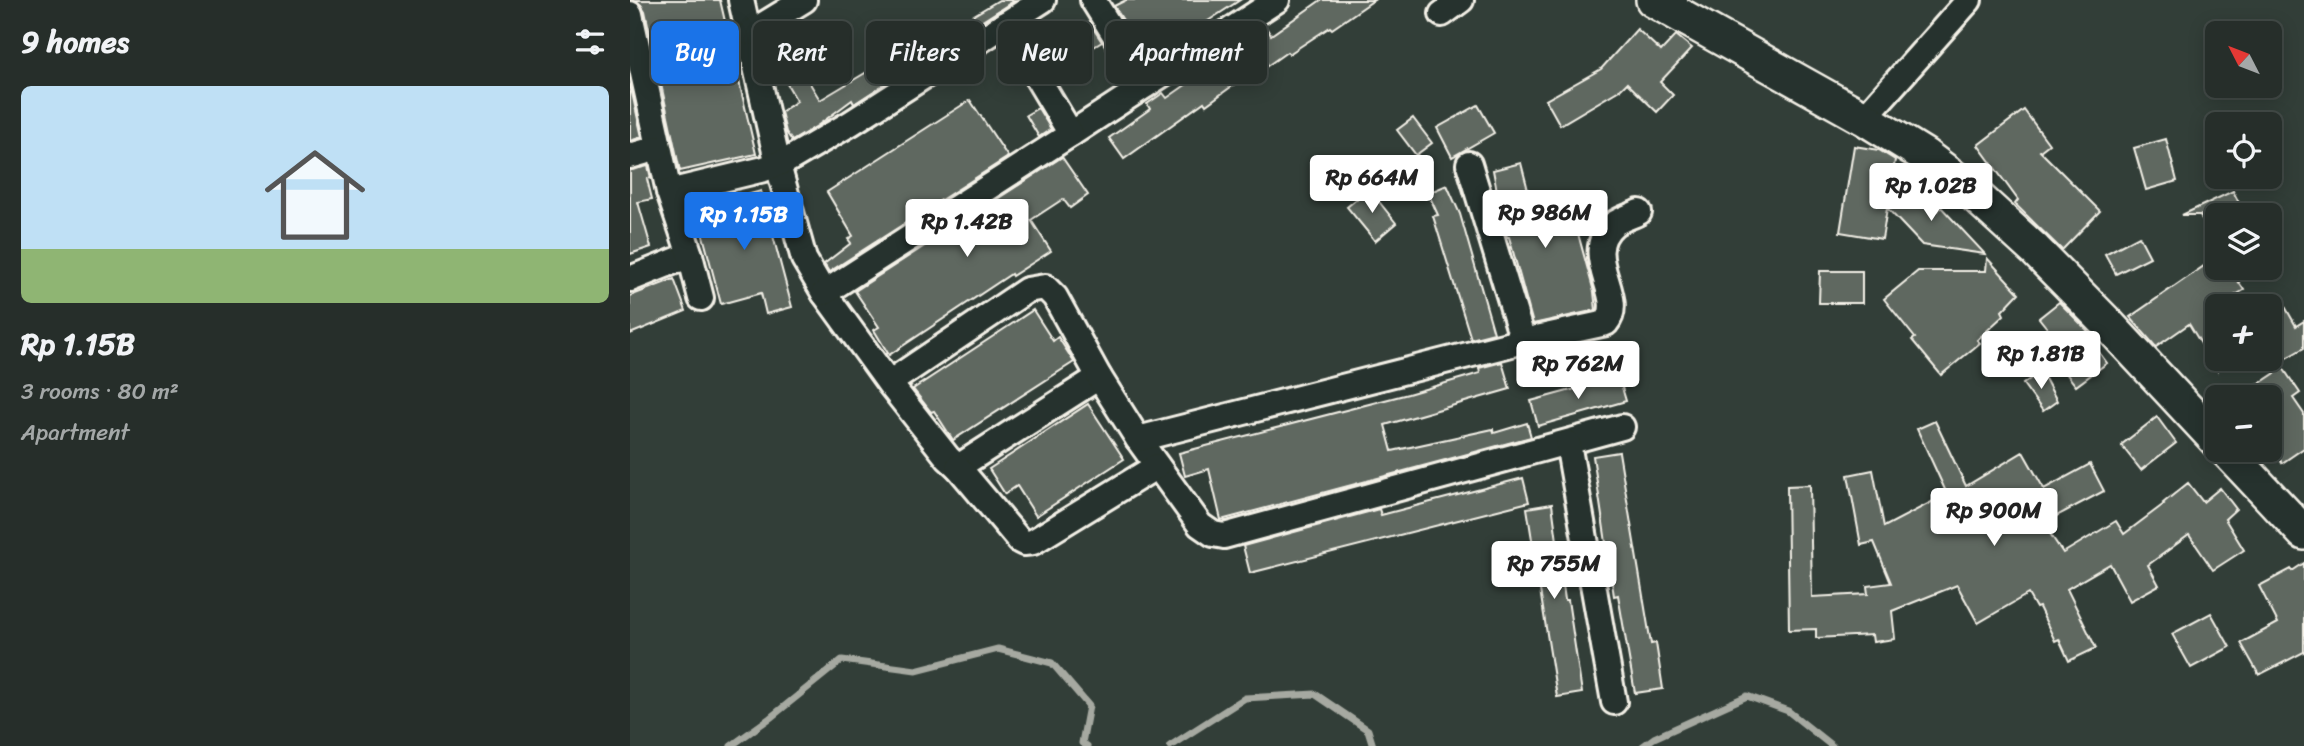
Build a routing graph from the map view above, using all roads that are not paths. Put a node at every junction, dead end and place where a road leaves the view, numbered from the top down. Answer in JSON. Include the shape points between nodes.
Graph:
{"nodes":[{"id":1,"x":741,"y":0,"type":"edge"},
{"id":2,"x":804,"y":0,"type":"edge"},
{"id":3,"x":1043,"y":0,"type":"edge"},
{"id":4,"x":1093,"y":0,"type":"edge"},
{"id":5,"x":1277,"y":0,"type":"edge"},
{"id":6,"x":1653,"y":0,"type":"edge"},
{"id":7,"x":1969,"y":0,"type":"edge"},
{"id":8,"x":630,"y":14,"type":"edge"},
{"id":9,"x":1010,"y":21,"type":"edge"},
{"id":10,"x":998,"y":28,"type":"edge"},
{"id":11,"x":750,"y":33,"type":"junction"},
{"id":12,"x":634,"y":42,"type":"edge"},
{"id":13,"x":1041,"y":84,"type":"edge"},
{"id":14,"x":1146,"y":85,"type":"junction"},
{"id":15,"x":1864,"y":118,"type":"junction"},
{"id":16,"x":1071,"y":134,"type":"junction"},
{"id":17,"x":658,"y":148,"type":"junction"},
{"id":18,"x":630,"y":156,"type":"edge"},
{"id":19,"x":778,"y":164,"type":"junction"},
{"id":20,"x":1469,"y":164,"type":"dead end"},
{"id":21,"x":669,"y":192,"type":"junction"},
{"id":22,"x":1639,"y":212,"type":"dead end"},
{"id":23,"x":690,"y":255,"type":"junction"},
{"id":24,"x":630,"y":279,"type":"edge"},
{"id":25,"x":824,"y":293,"type":"junction"},
{"id":26,"x":701,"y":298,"type":"dead end"},
{"id":27,"x":1523,"y":341,"type":"junction"},
{"id":28,"x":1099,"y":377,"type":"junction"},
{"id":29,"x":889,"y":383,"type":"junction"},
{"id":30,"x":1622,"y":427,"type":"dead end"},
{"id":31,"x":2205,"y":428,"type":"edge"},
{"id":32,"x":1138,"y":439,"type":"junction"},
{"id":33,"x":1568,"y":443,"type":"junction"},
{"id":34,"x":2237,"y":462,"type":"edge"},
{"id":35,"x":1157,"y":466,"type":"junction"},
{"id":36,"x":958,"y":467,"type":"junction"},
{"id":37,"x":2304,"y":533,"type":"edge"},
{"id":38,"x":1614,"y":702,"type":"dead end"}],
"edges":[{"from":1,"to":11,"type":"street"},
{"from":2,"to":11,"type":"street"},
{"from":3,"to":9,"type":"street"},
{"from":4,"to":14,"type":"street"},
{"from":5,"to":14,"type":"street"},
{"from":6,"to":15,"type":"main road"},
{"from":7,"to":15,"type":"street"},
{"from":8,"to":12,"type":"street"},
{"from":10,"to":19,"type":"street"},
{"from":11,"to":19,"type":"street"},
{"from":12,"to":17,"type":"street"},
{"from":13,"to":16,"type":"street"},
{"from":14,"to":16,"type":"street"},
{"from":15,"to":31,"type":"main road","via":[[1938,166],[2020,235]]},
{"from":16,"to":25,"type":"street"},
{"from":17,"to":18,"type":"street"},
{"from":17,"to":21,"type":"street"},
{"from":19,"to":21,"type":"street"},
{"from":19,"to":25,"type":"street","via":[[798,244]]},
{"from":20,"to":27,"type":"street"},
{"from":21,"to":23,"type":"street"},
{"from":22,"to":27,"type":"street","via":[[1615,223],[1602,244],[1612,314],[1609,320]]},
{"from":23,"to":24,"type":"street"},
{"from":23,"to":26,"type":"street"},
{"from":25,"to":29,"type":"street"},
{"from":27,"to":32,"type":"street"},
{"from":28,"to":29,"type":"street","via":[[1055,297],[1045,287],[1037,287]]},
{"from":28,"to":32,"type":"street"},
{"from":28,"to":36,"type":"street"},
{"from":29,"to":36,"type":"street"},
{"from":30,"to":33,"type":"street"},
{"from":32,"to":35,"type":"street"},
{"from":33,"to":35,"type":"street","via":[[1224,536],[1200,525]]},
{"from":33,"to":38,"type":"street"},
{"from":34,"to":37,"type":"main road"},
{"from":35,"to":36,"type":"street","via":[[1033,542],[1024,543]]}]}
